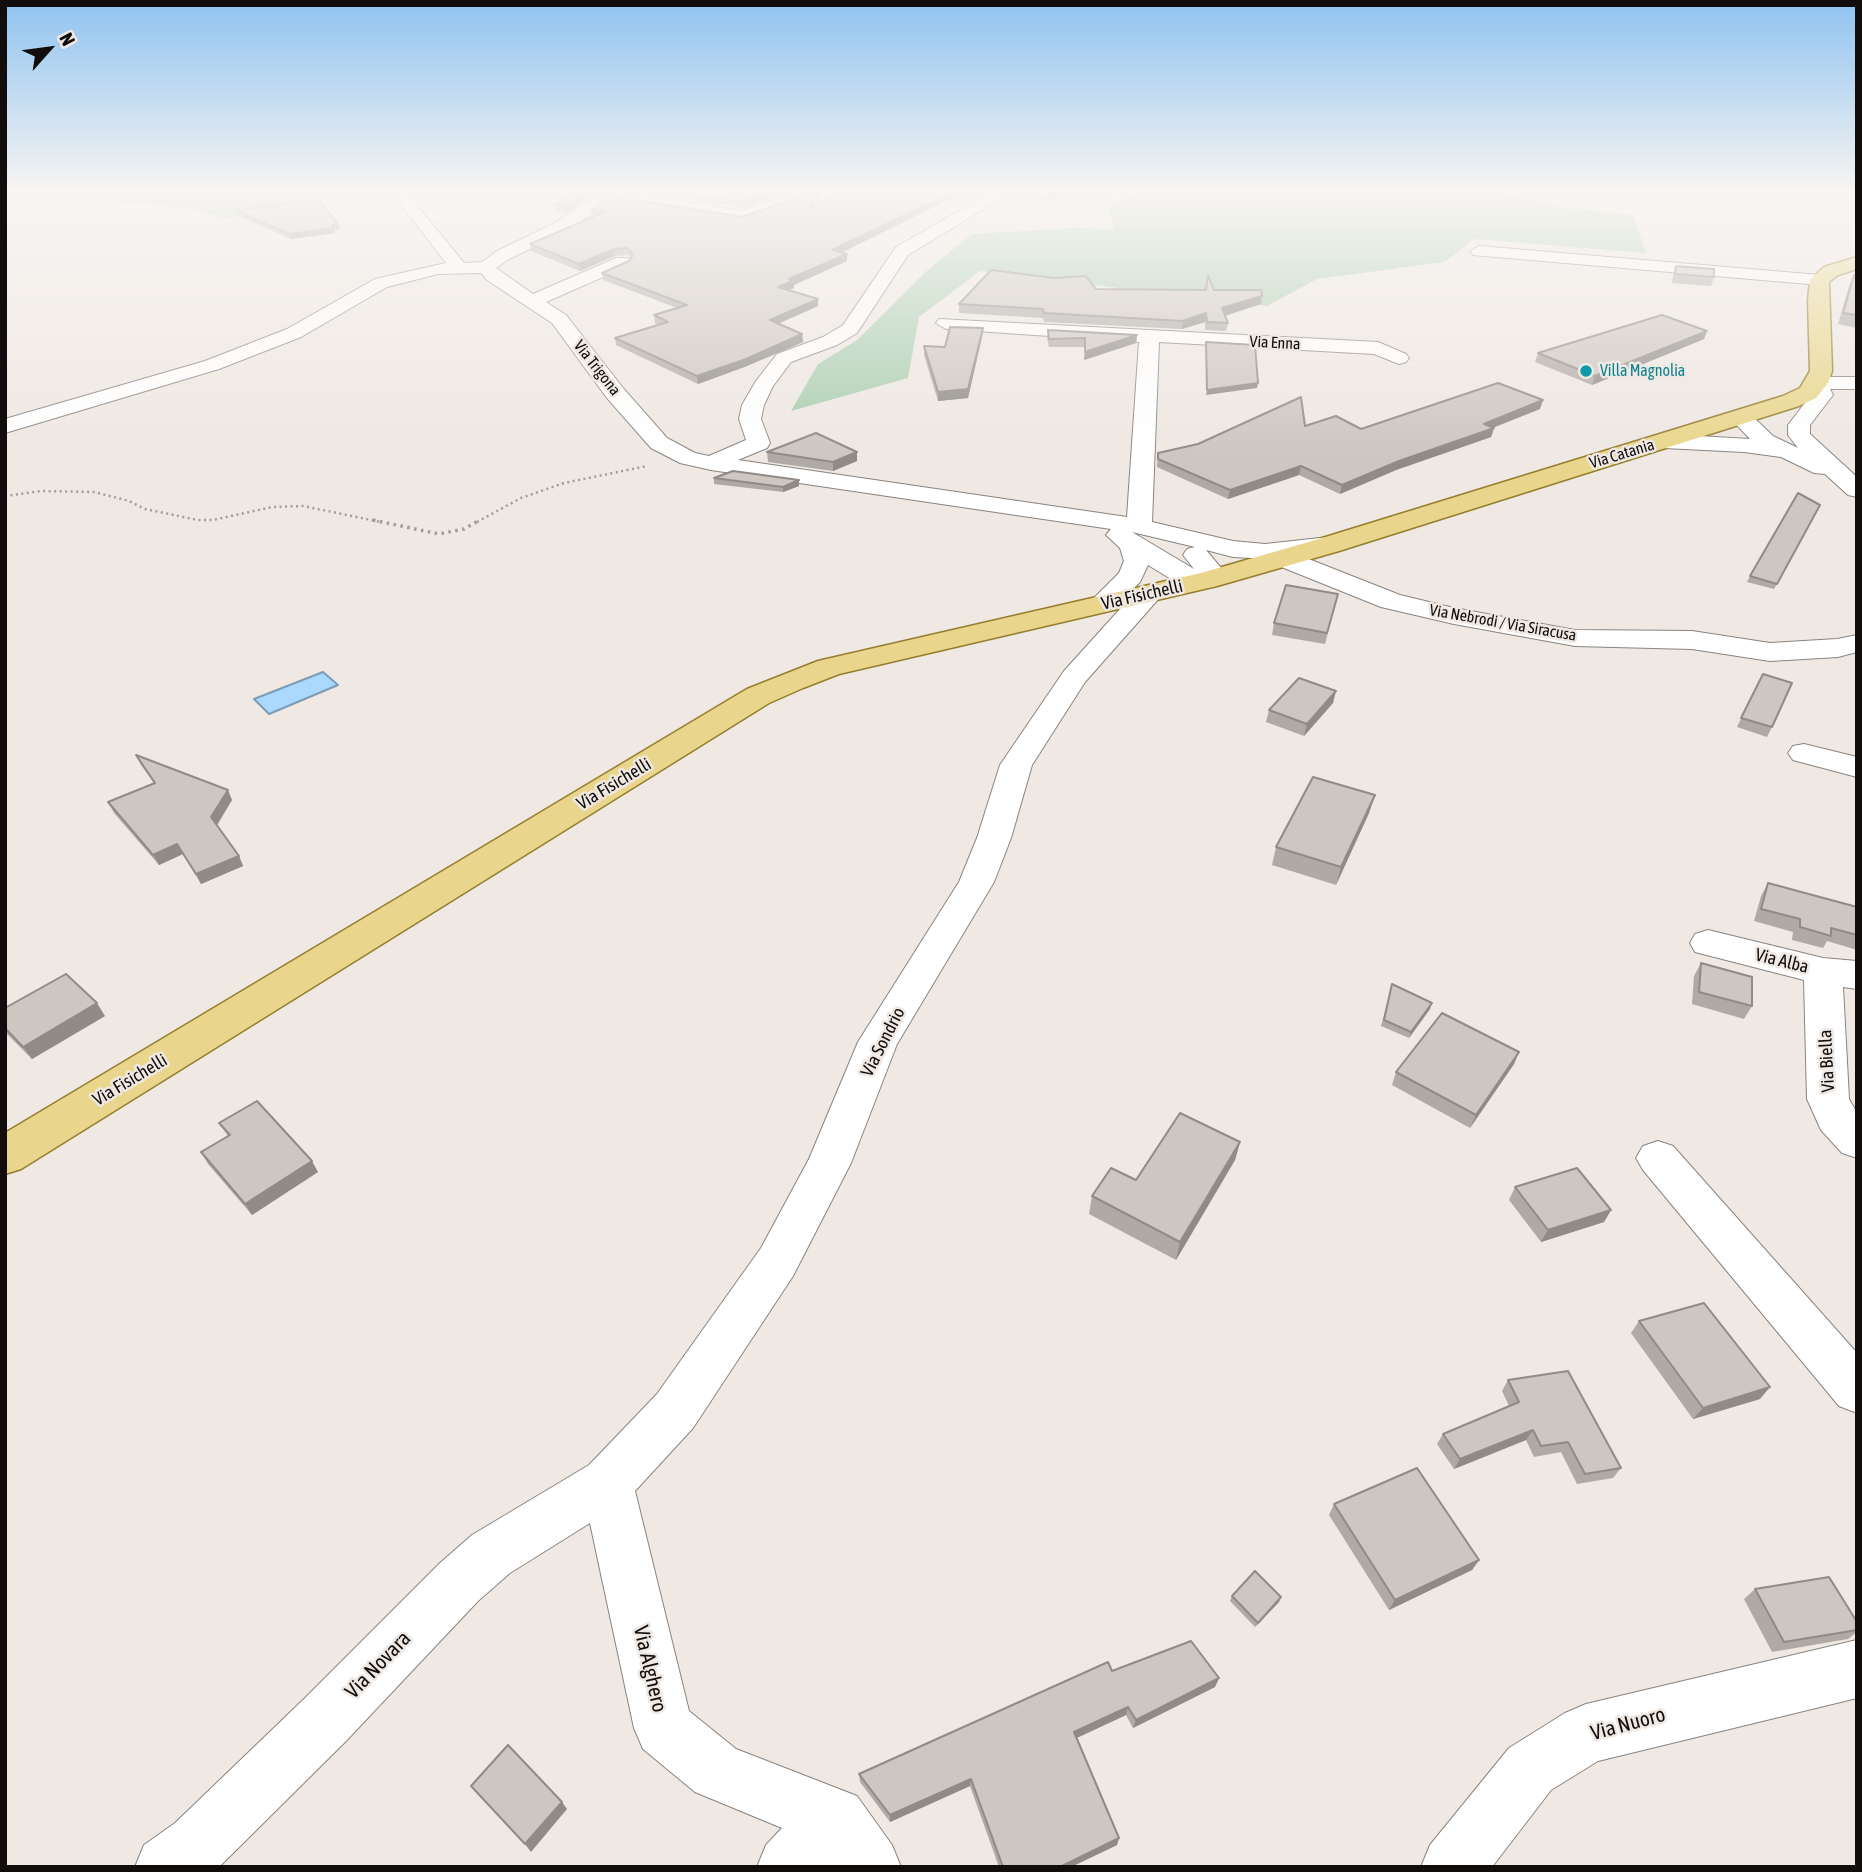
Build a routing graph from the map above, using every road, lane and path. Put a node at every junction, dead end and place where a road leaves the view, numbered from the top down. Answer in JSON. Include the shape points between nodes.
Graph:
{"nodes":[{"id":1,"x":394,"y":280,"type":"edge"},
{"id":2,"x":502,"y":280,"type":"edge"},
{"id":3,"x":579,"y":280,"type":"edge"},
{"id":4,"x":882,"y":280,"type":"edge"},
{"id":5,"x":1820,"y":280,"type":"edge"},
{"id":6,"x":534,"y":300,"type":"junction"},
{"id":7,"x":946,"y":323,"type":"dead end"},
{"id":8,"x":1149,"y":336,"type":"junction"},
{"id":9,"x":1399,"y":358,"type":"dead end"},
{"id":10,"x":1857,"y":383,"type":"edge"},
{"id":11,"x":1813,"y":391,"type":"junction"},
{"id":12,"x":1857,"y":392,"type":"edge"},
{"id":13,"x":1741,"y":418,"type":"junction"},
{"id":14,"x":5,"y":426,"type":"edge"},
{"id":15,"x":1664,"y":441,"type":"junction"},
{"id":16,"x":1799,"y":449,"type":"junction"},
{"id":17,"x":700,"y":461,"type":"junction"},
{"id":18,"x":1855,"y":489,"type":"edge"},
{"id":19,"x":5,"y":496,"type":"edge"},
{"id":20,"x":1143,"y":534,"type":"junction"},
{"id":21,"x":1329,"y":545,"type":"junction"},
{"id":22,"x":1283,"y":558,"type":"junction"},
{"id":23,"x":1208,"y":580,"type":"junction"},
{"id":24,"x":1148,"y":595,"type":"junction"},
{"id":25,"x":1102,"y":604,"type":"junction"},
{"id":26,"x":1857,"y":643,"type":"edge"},
{"id":27,"x":1804,"y":753,"type":"dead end"},
{"id":28,"x":1857,"y":767,"type":"edge"},
{"id":29,"x":1708,"y":943,"type":"dead end"},
{"id":30,"x":1840,"y":973,"type":"edge"},
{"id":31,"x":1857,"y":1141,"type":"edge"},
{"id":32,"x":5,"y":1156,"type":"edge"},
{"id":33,"x":1658,"y":1158,"type":"dead end"},
{"id":34,"x":1857,"y":1390,"type":"edge"},
{"id":35,"x":607,"y":1483,"type":"junction"},
{"id":36,"x":1857,"y":1669,"type":"edge"},
{"id":37,"x":835,"y":1818,"type":"junction"},
{"id":38,"x":166,"y":1867,"type":"edge"},
{"id":39,"x":788,"y":1867,"type":"edge"},
{"id":40,"x":870,"y":1867,"type":"edge"},
{"id":41,"x":1452,"y":1867,"type":"edge"}],
"edges":[{"from":1,"to":14,"type":"street","via":[[294,332],[212,365]]},
{"from":2,"to":6,"type":"street","name":"Via Trigona"},
{"from":3,"to":6,"type":"street"},
{"from":4,"to":17,"type":"street","via":[[850,329],[784,358],[762,385],[750,419],[759,443]]},
{"from":5,"to":11,"type":"main road","via":[[1821,323]]},
{"from":6,"to":17,"type":"street","name":"Via Trigona","via":[[559,319],[659,443]]},
{"from":7,"to":8,"type":"street","name":"Via Enna"},
{"from":8,"to":9,"type":"street","name":"Via Enna","via":[[1378,348]]},
{"from":8,"to":20,"type":"street"},
{"from":10,"to":11,"type":"street"},
{"from":11,"to":12,"type":"street"},
{"from":11,"to":13,"type":"main road","name":"Via Catania"},
{"from":11,"to":16,"type":"street","via":[[1799,425]]},
{"from":13,"to":15,"type":"main road","name":"Via Catania"},
{"from":13,"to":16,"type":"street","via":[[1765,441]]},
{"from":15,"to":16,"type":"street"},
{"from":15,"to":21,"type":"main road","name":"Via Catania"},
{"from":16,"to":18,"type":"street"},
{"from":17,"to":19,"type":"path","via":[[564,483],[464,529],[439,534],[303,506],[198,520],[94,492]]},
{"from":17,"to":20,"type":"street","name":"Via Trigona","via":[[1091,519],[1115,532]]},
{"from":20,"to":21,"type":"street","via":[[1265,552]]},
{"from":20,"to":23,"type":"street","via":[[1181,573]]},
{"from":20,"to":25,"type":"street","via":[[1130,576]]},
{"from":21,"to":22,"type":"main road","name":"Via Catania"},
{"from":22,"to":23,"type":"main road","name":"Via Fisichelli"},
{"from":22,"to":26,"type":"street","name":"Via Nebrodi / Via Siracusa","via":[[1391,601],[1575,638],[1692,640],[1770,652]]},
{"from":23,"to":24,"type":"main road","name":"Via Fisichelli"},
{"from":24,"to":25,"type":"main road","name":"Via Fisichelli"},
{"from":24,"to":35,"type":"street","name":"Via Sondrio","via":[[1074,677],[1016,765],[976,882],[878,1042],[830,1163],[777,1262],[675,1411]]},
{"from":25,"to":32,"type":"main road","name":"Via Fisichelli","via":[[829,667],[758,696]]},
{"from":27,"to":28,"type":"street"},
{"from":29,"to":30,"type":"street","name":"Via Alba"},
{"from":30,"to":31,"type":"street","name":"Via Biella","via":[[1828,1099],[1836,1118]]},
{"from":33,"to":34,"type":"street"},
{"from":35,"to":37,"type":"street","name":"Via Alghero","via":[[664,1728],[716,1772]]},
{"from":35,"to":38,"type":"street","name":"Via Novara","via":[[491,1554],[197,1845]]},
{"from":36,"to":41,"type":"street","name":"Via Nuoro","via":[[1586,1734],[1530,1769]]},
{"from":37,"to":39,"type":"street"},
{"from":37,"to":40,"type":"street"}]}
